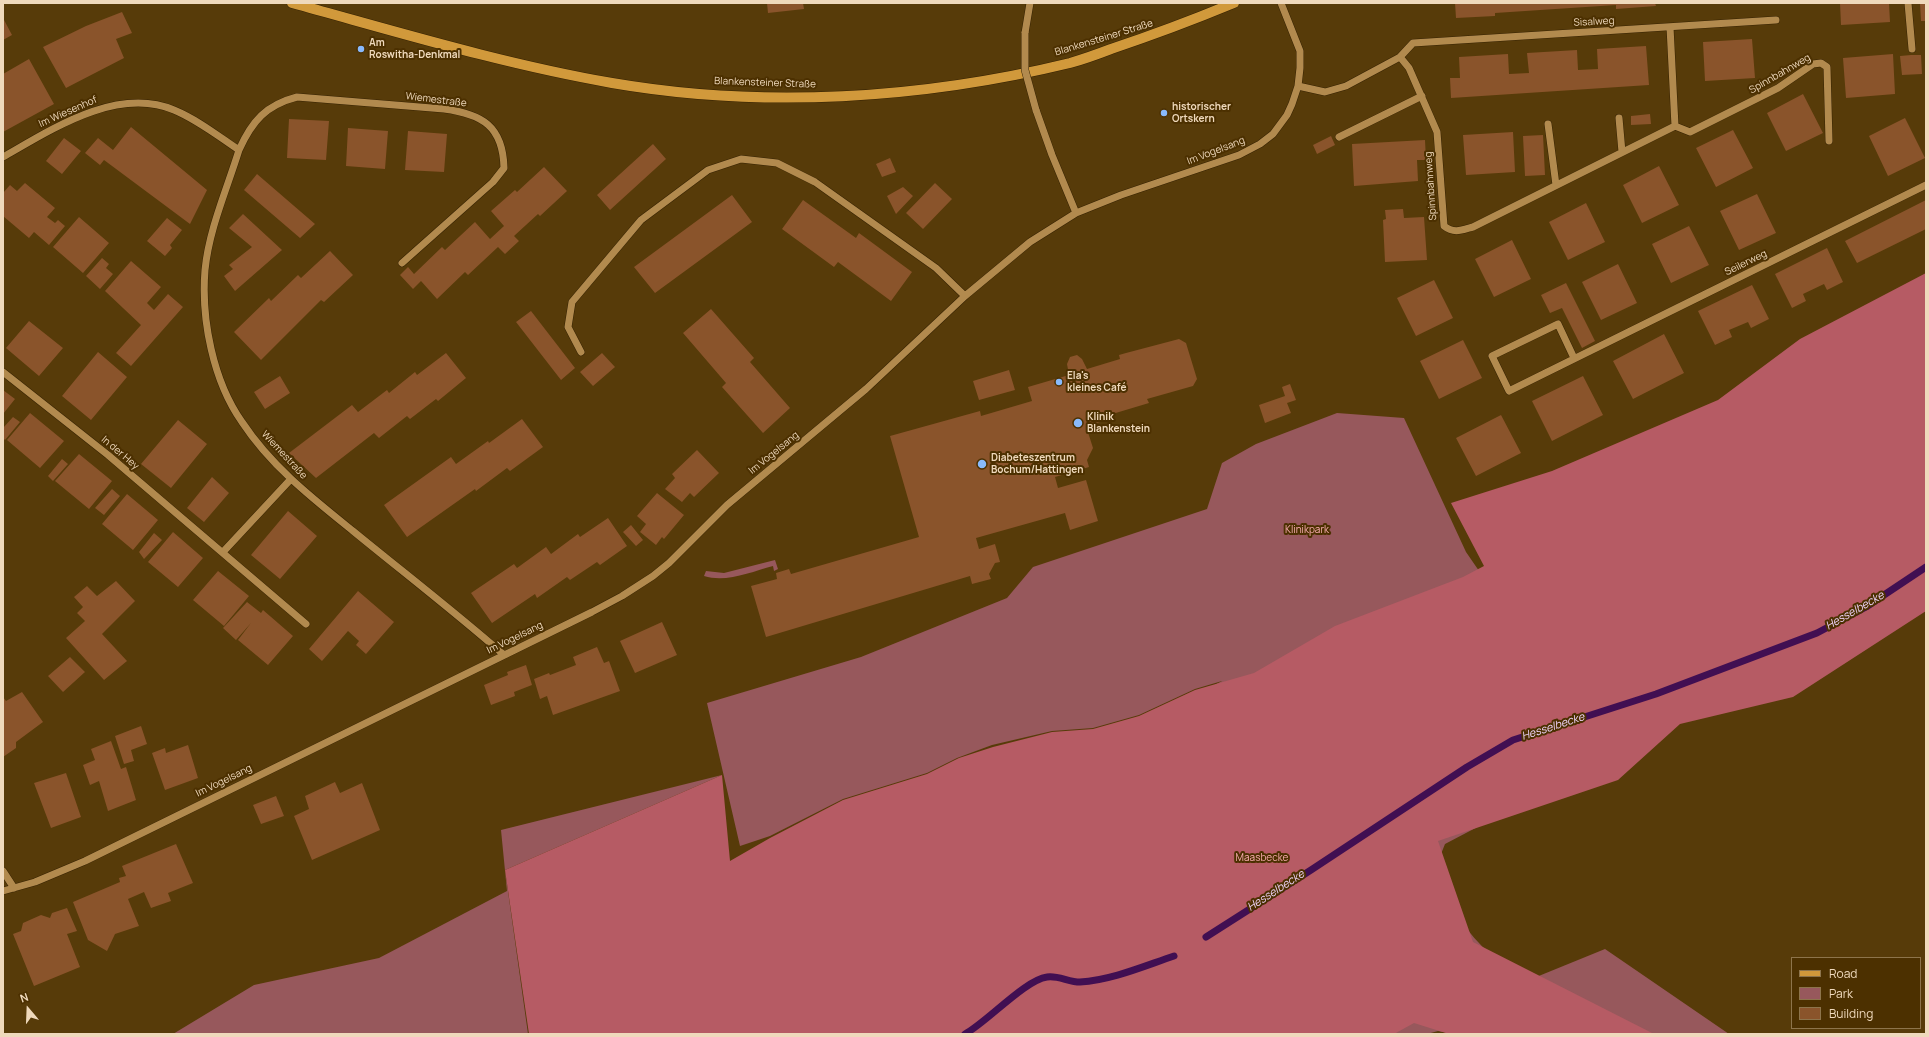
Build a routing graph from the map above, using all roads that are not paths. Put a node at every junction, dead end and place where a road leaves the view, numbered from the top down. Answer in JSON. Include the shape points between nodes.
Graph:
{"nodes":[{"id":1,"x":292,"y":3,"type":"edge"},
{"id":2,"x":1030,"y":3,"type":"edge"},
{"id":3,"x":1234,"y":3,"type":"edge"},
{"id":4,"x":1281,"y":3,"type":"edge"},
{"id":5,"x":1908,"y":3,"type":"edge"},
{"id":6,"x":1776,"y":20,"type":"dead end"},
{"id":7,"x":1670,"y":27,"type":"junction"},
{"id":8,"x":1912,"y":49,"type":"dead end"},
{"id":9,"x":1400,"y":57,"type":"junction"},
{"id":10,"x":1298,"y":86,"type":"junction"},
{"id":11,"x":1422,"y":96,"type":"junction"},
{"id":12,"x":1619,"y":118,"type":"dead end"},
{"id":13,"x":1548,"y":124,"type":"dead end"},
{"id":14,"x":1675,"y":126,"type":"junction"},
{"id":15,"x":1339,"y":137,"type":"dead end"},
{"id":16,"x":1829,"y":141,"type":"dead end"},
{"id":17,"x":239,"y":150,"type":"junction"},
{"id":18,"x":1622,"y":152,"type":"junction"},
{"id":19,"x":3,"y":157,"type":"edge"},
{"id":20,"x":1926,"y":184,"type":"edge"},
{"id":21,"x":1556,"y":185,"type":"junction"},
{"id":22,"x":1076,"y":213,"type":"junction"},
{"id":23,"x":402,"y":262,"type":"dead end"},
{"id":24,"x":965,"y":296,"type":"junction"},
{"id":25,"x":581,"y":352,"type":"dead end"},
{"id":26,"x":1574,"y":358,"type":"junction"},
{"id":27,"x":3,"y":372,"type":"edge"},
{"id":28,"x":290,"y":480,"type":"junction"},
{"id":29,"x":223,"y":552,"type":"junction"},
{"id":30,"x":306,"y":624,"type":"dead end"},
{"id":31,"x":504,"y":655,"type":"junction"},
{"id":32,"x":3,"y":871,"type":"edge"},
{"id":33,"x":14,"y":888,"type":"junction"},
{"id":34,"x":3,"y":890,"type":"edge"}],
"edges":[{"from":1,"to":3,"type":"main road","name":"Blankensteiner Straße","via":[[489,57],[615,84],[715,94],[808,97],[883,94],[954,85],[1064,64],[1167,31]]},
{"from":2,"to":22,"type":"street","bridge":true,"via":[[1024,33],[1025,70],[1052,155]]},
{"from":4,"to":10,"type":"street","name":"Im Vogelsang","via":[[1300,51]]},
{"from":5,"to":8,"type":"street"},
{"from":6,"to":7,"type":"street","name":"Sisalweg"},
{"from":7,"to":9,"type":"street","name":"Sisalweg","via":[[1413,43]]},
{"from":7,"to":14,"type":"street"},
{"from":9,"to":10,"type":"street","via":[[1336,90],[1325,92]]},
{"from":9,"to":11,"type":"street","name":"Spinnbahnweg","via":[[1409,68]]},
{"from":10,"to":22,"type":"street","name":"Im Vogelsang","via":[[1287,115],[1273,134],[1260,144],[1239,155]]},
{"from":11,"to":15,"type":"street"},
{"from":11,"to":21,"type":"street","name":"Spinnbahnweg","via":[[1437,132],[1444,226],[1450,231],[1473,227]]},
{"from":12,"to":18,"type":"street"},
{"from":13,"to":21,"type":"street"},
{"from":14,"to":16,"type":"street","name":"Spinnbahnweg","via":[[1690,132],[1778,88],[1813,64],[1821,63],[1827,67]]},
{"from":14,"to":18,"type":"street","name":"Spinnbahnweg"},
{"from":17,"to":19,"type":"street","name":"Im Wiesenhof","via":[[193,119],[173,110],[153,104],[133,103],[102,108],[40,135]]},
{"from":17,"to":23,"type":"street","name":"Wiemestraße","via":[[248,130],[266,110],[280,101],[297,96],[444,109],[465,112],[482,119],[502,146],[504,168],[493,182]]},
{"from":17,"to":28,"type":"street","name":"Wiemestraße","via":[[208,250],[204,309],[210,341],[228,395],[241,422]]},
{"from":18,"to":21,"type":"street","name":"Spinnbahnweg"},
{"from":20,"to":26,"type":"street","name":"Seilerweg"},
{"from":22,"to":24,"type":"street","name":"Im Vogelsang","via":[[1015,253]]},
{"from":24,"to":25,"type":"street","via":[[936,268],[815,182],[777,163],[741,159],[708,170],[642,220],[572,302],[568,327]]},
{"from":24,"to":31,"type":"street","name":"Im Vogelsang","via":[[866,389],[727,505],[695,539],[653,576],[592,612]]},
{"from":26,"to":26,"type":"street","name":"Seilerweg","via":[[1509,390],[1492,356],[1558,324]]},
{"from":27,"to":29,"type":"street","name":"In der Hey","via":[[108,455]]},
{"from":28,"to":29,"type":"street"},
{"from":28,"to":31,"type":"street","name":"Wiemestraße"},
{"from":29,"to":30,"type":"street","name":"In der Hey"},
{"from":31,"to":33,"type":"street","name":"Im Vogelsang","via":[[85,861]]},
{"from":32,"to":33,"type":"street"},
{"from":33,"to":34,"type":"street","name":"Im Vogelsang"}]}
